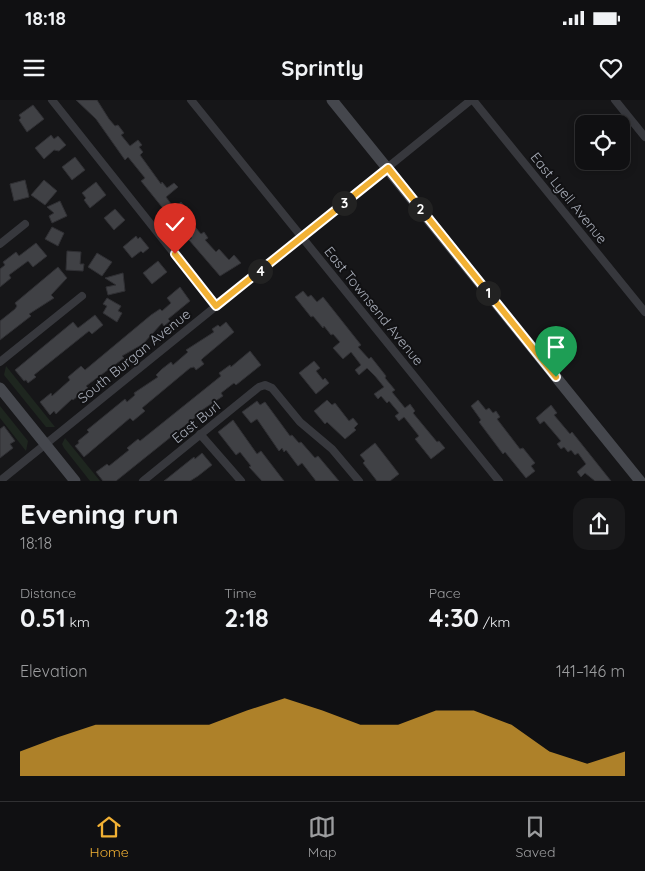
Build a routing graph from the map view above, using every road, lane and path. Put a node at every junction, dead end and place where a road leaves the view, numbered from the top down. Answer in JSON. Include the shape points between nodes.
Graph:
{"nodes":[{"id":1,"x":52,"y":100,"type":"edge"},
{"id":2,"x":191,"y":100,"type":"edge"},
{"id":3,"x":332,"y":100,"type":"edge"},
{"id":4,"x":472,"y":100,"type":"edge"},
{"id":5,"x":615,"y":100,"type":"edge"},
{"id":6,"x":645,"y":137,"type":"edge"},
{"id":7,"x":388,"y":168,"type":"junction"},
{"id":8,"x":25,"y":224,"type":"dead end"},
{"id":9,"x":302,"y":237,"type":"junction"},
{"id":10,"x":0,"y":244,"type":"edge"},
{"id":11,"x":82,"y":296,"type":"dead end"},
{"id":12,"x":216,"y":306,"type":"junction"},
{"id":13,"x":645,"y":312,"type":"edge"},
{"id":14,"x":0,"y":362,"type":"edge"},
{"id":15,"x":0,"y":388,"type":"edge"},
{"id":16,"x":200,"y":434,"type":"junction"},
{"id":17,"x":46,"y":444,"type":"junction"},
{"id":18,"x":0,"y":481,"type":"edge"},
{"id":19,"x":75,"y":481,"type":"edge"},
{"id":20,"x":143,"y":481,"type":"edge"},
{"id":21,"x":241,"y":481,"type":"edge"},
{"id":22,"x":358,"y":481,"type":"edge"},
{"id":23,"x":499,"y":481,"type":"edge"},
{"id":24,"x":640,"y":481,"type":"edge"}],
"edges":[{"from":1,"to":12,"type":"street"},
{"from":2,"to":9,"type":"street","name":"East Townsend Avenue"},
{"from":3,"to":7,"type":"street"},
{"from":4,"to":7,"type":"street","name":"South Burgan Avenue"},
{"from":4,"to":13,"type":"street","name":"East Lyell Avenue"},
{"from":5,"to":6,"type":"street"},
{"from":7,"to":9,"type":"street","name":"South Burgan Avenue"},
{"from":7,"to":24,"type":"street"},
{"from":8,"to":10,"type":"street"},
{"from":9,"to":12,"type":"street","name":"South Burgan Avenue"},
{"from":9,"to":23,"type":"street","name":"East Townsend Avenue"},
{"from":11,"to":14,"type":"street"},
{"from":12,"to":17,"type":"street","name":"South Burgan Avenue"},
{"from":15,"to":17,"type":"street"},
{"from":16,"to":20,"type":"street","name":"East Burl"},
{"from":16,"to":21,"type":"street"},
{"from":16,"to":22,"type":"street","name":"East Burl","via":[[258,387],[265,385],[272,388],[306,428],[332,449]]},
{"from":17,"to":18,"type":"street","name":"South Burgan Avenue"},
{"from":17,"to":19,"type":"street"}]}
